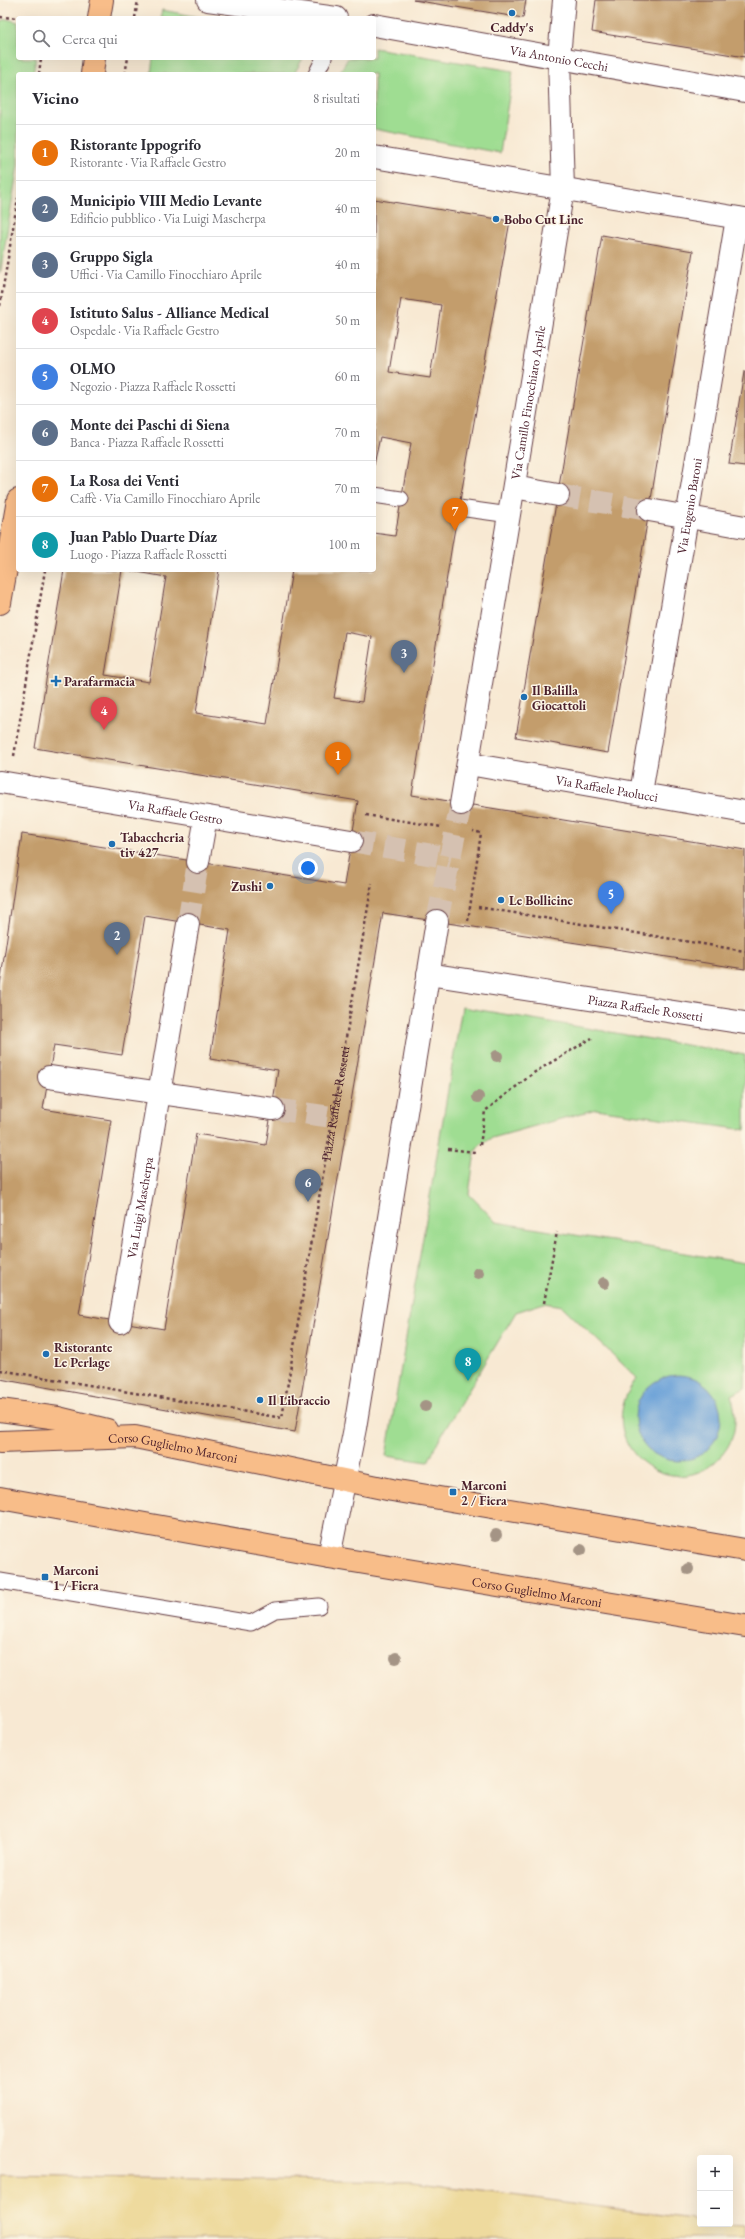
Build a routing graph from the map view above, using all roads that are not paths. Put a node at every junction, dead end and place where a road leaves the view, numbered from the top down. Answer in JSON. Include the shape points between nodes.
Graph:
{"nodes":[{"id":1,"x":102,"y":0,"type":"edge"},
{"id":2,"x":208,"y":0,"type":"edge"},
{"id":3,"x":564,"y":0,"type":"edge"},
{"id":4,"x":100,"y":16,"type":"edge"},
{"id":5,"x":322,"y":16,"type":"edge"},
{"id":6,"x":376,"y":24,"type":"edge"},
{"id":7,"x":559,"y":58,"type":"junction"},
{"id":8,"x":94,"y":60,"type":"edge"},
{"id":9,"x":323,"y":60,"type":"edge"},
{"id":10,"x":92,"y":72,"type":"edge"},
{"id":11,"x":317,"y":72,"type":"edge"},
{"id":12,"x":745,"y":91,"type":"edge"},
{"id":13,"x":376,"y":157,"type":"edge"},
{"id":14,"x":563,"y":189,"type":"junction"},
{"id":15,"x":741,"y":219,"type":"edge"},
{"id":16,"x":514,"y":487,"type":"junction"},
{"id":17,"x":376,"y":495,"type":"edge"},
{"id":18,"x":558,"y":495,"type":"tunnel mouth"},
{"id":19,"x":401,"y":500,"type":"dead end"},
{"id":20,"x":459,"y":508,"type":"dead end"},
{"id":21,"x":649,"y":510,"type":"tunnel mouth"},
{"id":22,"x":16,"y":511,"type":"edge"},
{"id":23,"x":510,"y":515,"type":"junction"},
{"id":24,"x":687,"y":517,"type":"junction"},
{"id":25,"x":745,"y":527,"type":"edge"},
{"id":26,"x":0,"y":603,"type":"edge"},
{"id":27,"x":469,"y":764,"type":"junction"},
{"id":28,"x":5,"y":783,"type":"edge"},
{"id":29,"x":641,"y":794,"type":"junction"},
{"id":30,"x":461,"y":804,"type":"tunnel mouth"},
{"id":31,"x":745,"y":812,"type":"edge"},
{"id":32,"x":206,"y":817,"type":"junction"},
{"id":33,"x":351,"y":841,"type":"tunnel mouth"},
{"id":34,"x":198,"y":862,"type":"tunnel mouth"},
{"id":35,"x":437,"y":921,"type":"tunnel mouth"},
{"id":36,"x":188,"y":924,"type":"tunnel mouth"},
{"id":37,"x":428,"y":974,"type":"junction"},
{"id":38,"x":745,"y":1023,"type":"edge"},
{"id":39,"x":49,"y":1077,"type":"dead end"},
{"id":40,"x":159,"y":1092,"type":"junction"},
{"id":41,"x":274,"y":1109,"type":"tunnel mouth"},
{"id":42,"x":120,"y":1322,"type":"dead end"},
{"id":43,"x":0,"y":1410,"type":"edge"},
{"id":44,"x":135,"y":1437,"type":"junction"},
{"id":45,"x":0,"y":1442,"type":"edge"},
{"id":46,"x":344,"y":1480,"type":"junction"},
{"id":47,"x":0,"y":1498,"type":"edge"},
{"id":48,"x":745,"y":1550,"type":"edge"},
{"id":49,"x":329,"y":1556,"type":"junction"},
{"id":50,"x":0,"y":1580,"type":"edge"},
{"id":51,"x":319,"y":1606,"type":"dead end"},
{"id":52,"x":745,"y":1626,"type":"edge"}],
"edges":[{"from":1,"to":4,"type":"main road"},
{"from":2,"to":5,"type":"street"},
{"from":3,"to":7,"type":"street","name":"Via Camillo Finocchiaro Aprile"},
{"from":6,"to":7,"type":"street","name":"Via Antonio Cecchi"},
{"from":7,"to":12,"type":"street","name":"Via Antonio Cecchi"},
{"from":7,"to":14,"type":"street","name":"Via Camillo Finocchiaro Aprile"},
{"from":8,"to":10,"type":"main road"},
{"from":9,"to":11,"type":"lane"},
{"from":13,"to":14,"type":"street"},
{"from":14,"to":15,"type":"street"},
{"from":14,"to":16,"type":"street","name":"Via Camillo Finocchiaro Aprile"},
{"from":15,"to":24,"type":"street","name":"Via Eugenio Baroni"},
{"from":16,"to":18,"type":"street"},
{"from":16,"to":23,"type":"street","name":"Via Camillo Finocchiaro Aprile"},
{"from":17,"to":19,"type":"lane"},
{"from":20,"to":23,"type":"lane"},
{"from":21,"to":24,"type":"street"},
{"from":22,"to":26,"type":"main road"},
{"from":23,"to":27,"type":"street","name":"Via Camillo Finocchiaro Aprile"},
{"from":24,"to":25,"type":"street"},
{"from":24,"to":29,"type":"street","name":"Via Eugenio Baroni"},
{"from":27,"to":29,"type":"street","name":"Via Raffaele Paolucci"},
{"from":27,"to":30,"type":"street","name":"Via Camillo Finocchiaro Aprile"},
{"from":28,"to":32,"type":"street","name":"Via Raffaele Gestro"},
{"from":29,"to":31,"type":"street","name":"Via Raffaele Paolucci"},
{"from":32,"to":33,"type":"street","name":"Via Raffaele Gestro"},
{"from":32,"to":34,"type":"street"},
{"from":35,"to":37,"type":"street"},
{"from":36,"to":40,"type":"street","name":"Via Luigi Mascherpa"},
{"from":37,"to":38,"type":"street","name":"Piazza Raffaele Rossetti"},
{"from":37,"to":46,"type":"street","via":[[355,1428]]},
{"from":39,"to":40,"type":"street"},
{"from":40,"to":41,"type":"street"},
{"from":40,"to":42,"type":"street","name":"Via Luigi Mascherpa"},
{"from":43,"to":44,"type":"main road","via":[[58,1418]]},
{"from":44,"to":45,"type":"main road","name":"Corso Guglielmo Marconi"},
{"from":44,"to":46,"type":"main road","name":"Corso Guglielmo Marconi"},
{"from":46,"to":48,"type":"main road","name":"Corso Guglielmo Marconi"},
{"from":46,"to":49,"type":"street"},
{"from":47,"to":49,"type":"main road","name":"Corso Guglielmo Marconi"},
{"from":49,"to":52,"type":"main road","name":"Corso Guglielmo Marconi"},
{"from":50,"to":51,"type":"lane","via":[[251,1623],[275,1610]]}]}
